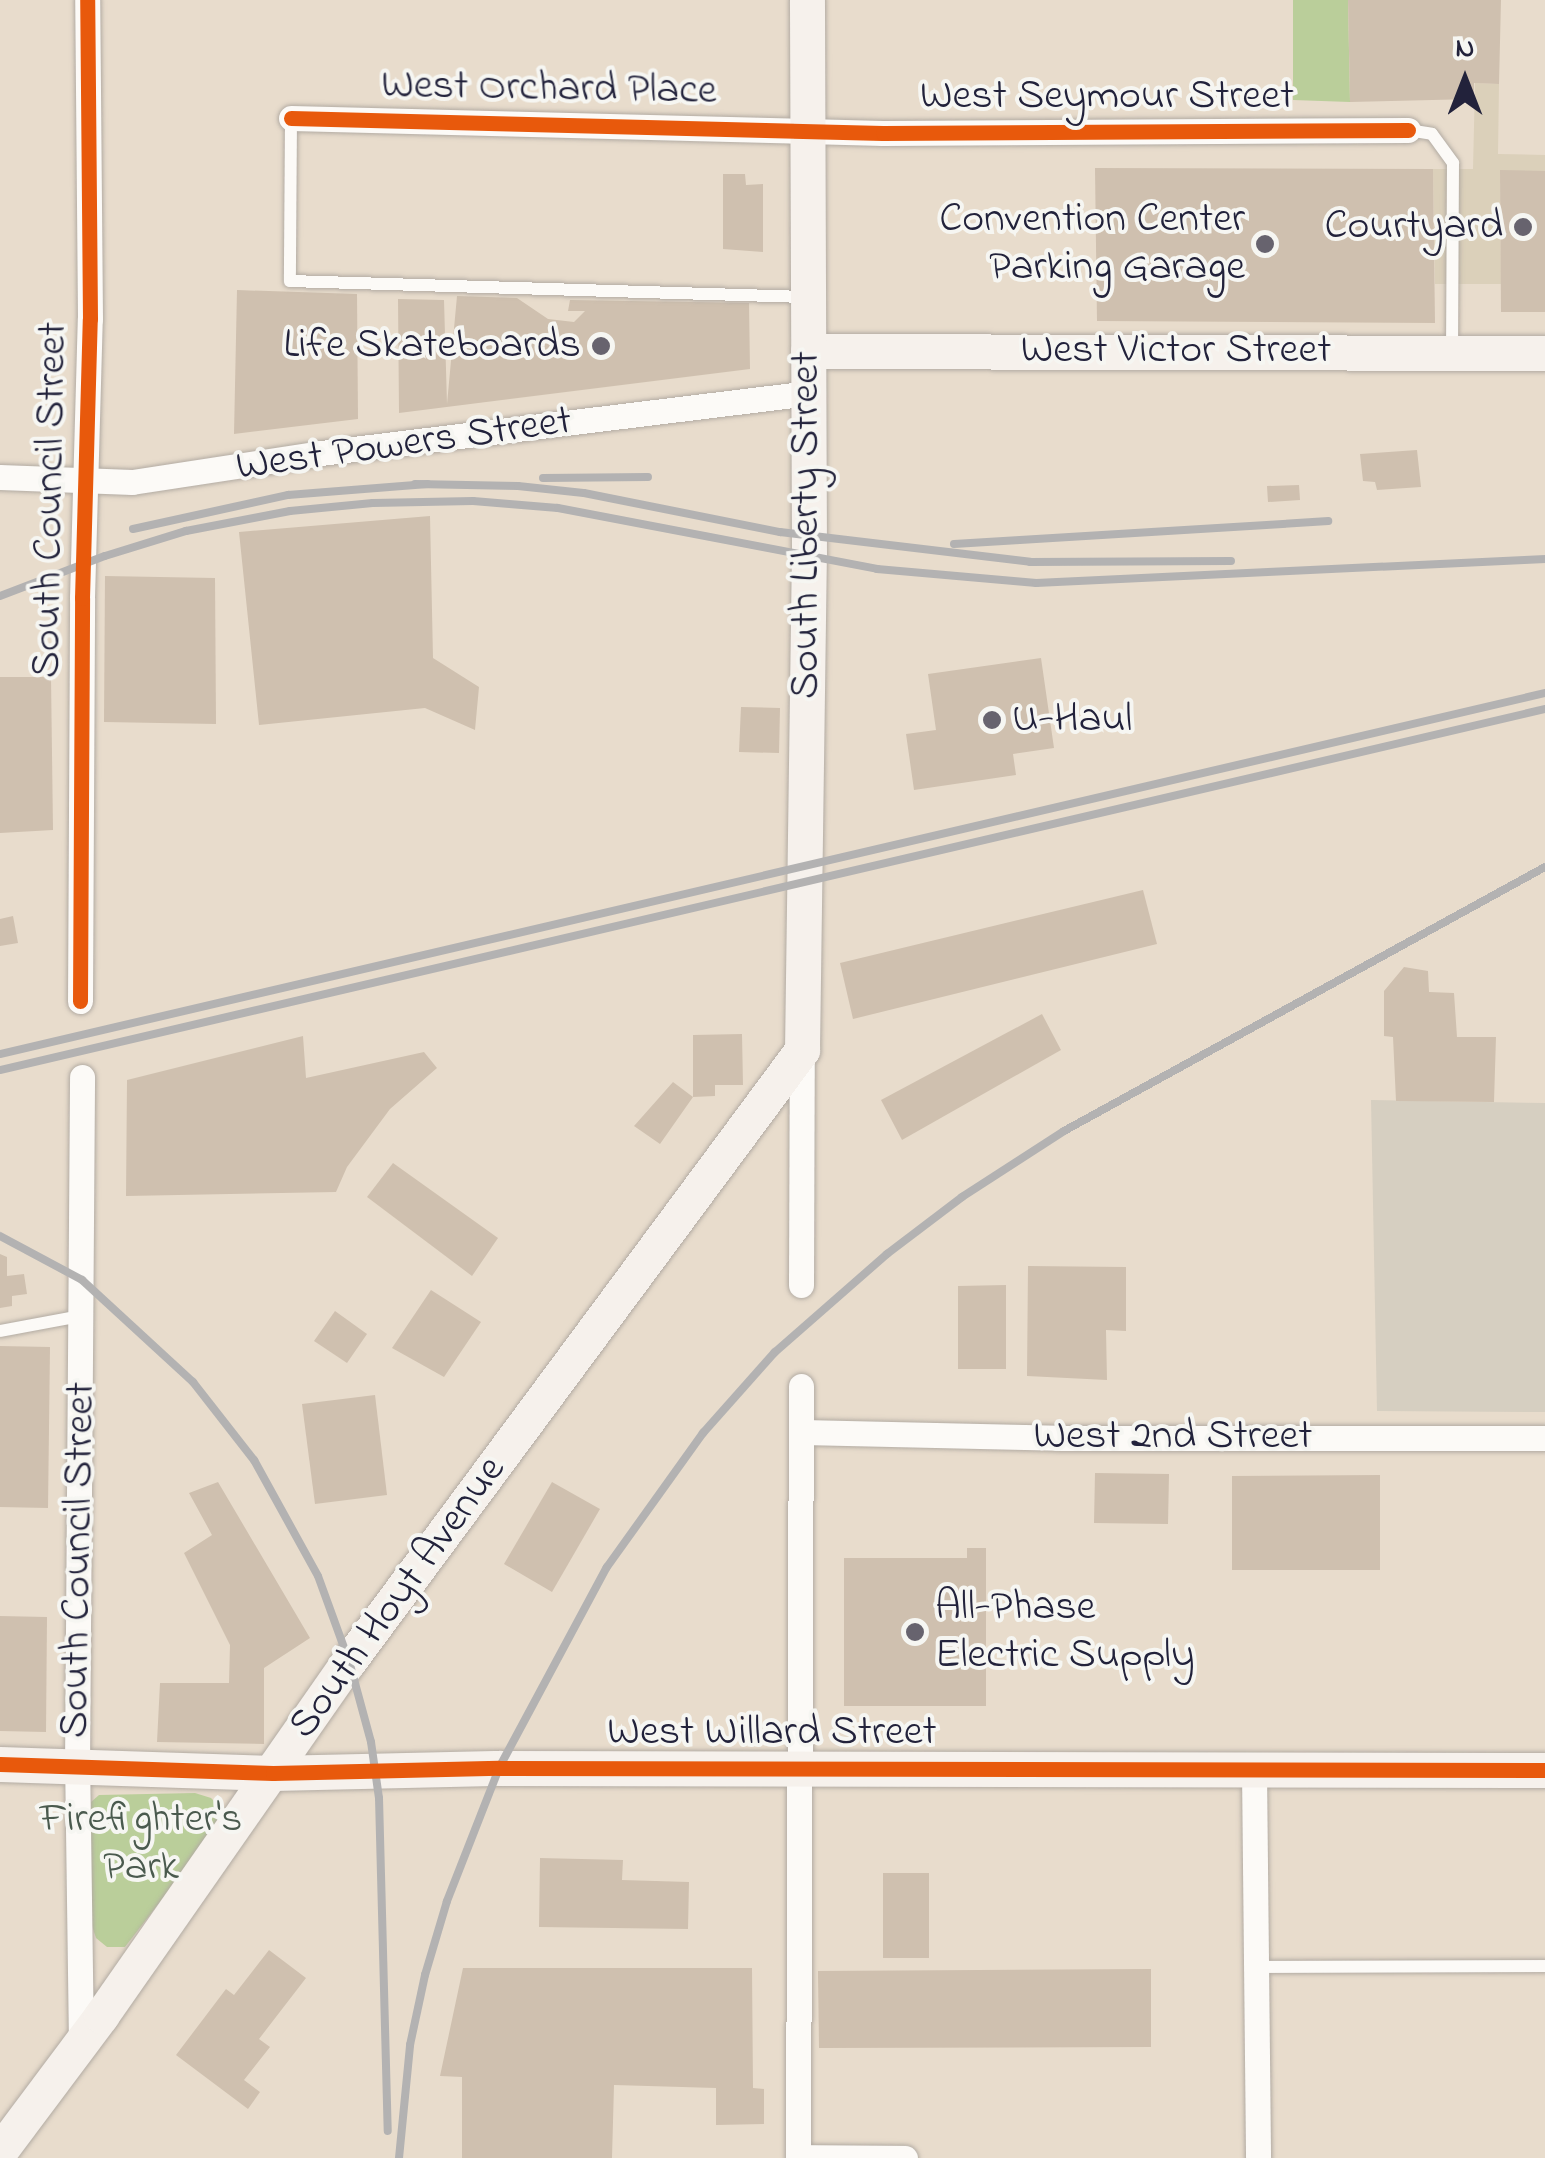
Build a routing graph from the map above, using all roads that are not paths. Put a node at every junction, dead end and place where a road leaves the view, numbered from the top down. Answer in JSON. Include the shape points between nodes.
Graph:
{"nodes":[{"id":1,"x":87,"y":0,"type":"edge"},
{"id":2,"x":807,"y":0,"type":"edge"},
{"id":3,"x":290,"y":118,"type":"joint"},
{"id":4,"x":806,"y":130,"type":"junction"},
{"id":5,"x":1408,"y":130,"type":"joint"},
{"id":6,"x":807,"y":298,"type":"junction"},
{"id":7,"x":808,"y":351,"type":"junction"},
{"id":8,"x":1452,"y":352,"type":"junction"},
{"id":9,"x":1545,"y":352,"type":"edge"},
{"id":10,"x":808,"y":393,"type":"junction"},
{"id":11,"x":0,"y":478,"type":"edge"},
{"id":12,"x":86,"y":480,"type":"junction"},
{"id":13,"x":80,"y":1001,"type":"dead end"},
{"id":14,"x":802,"y":1050,"type":"junction"},
{"id":15,"x":82,"y":1077,"type":"dead end"},
{"id":16,"x":801,"y":1285,"type":"dead end"},
{"id":17,"x":82,"y":1316,"type":"junction"},
{"id":18,"x":0,"y":1330,"type":"edge"},
{"id":19,"x":801,"y":1386,"type":"dead end"},
{"id":20,"x":802,"y":1432,"type":"junction"},
{"id":21,"x":1545,"y":1438,"type":"edge"},
{"id":22,"x":0,"y":1764,"type":"edge"},
{"id":23,"x":77,"y":1767,"type":"junction"},
{"id":24,"x":799,"y":1768,"type":"junction"},
{"id":25,"x":1254,"y":1770,"type":"junction"},
{"id":26,"x":1545,"y":1770,"type":"edge"},
{"id":27,"x":273,"y":1772,"type":"junction"},
{"id":28,"x":1545,"y":1966,"type":"edge"},
{"id":29,"x":1256,"y":1967,"type":"junction"},
{"id":30,"x":81,"y":2043,"type":"junction"},
{"id":31,"x":0,"y":2151,"type":"edge"},
{"id":32,"x":798,"y":2158,"type":"edge"},
{"id":33,"x":905,"y":2158,"type":"edge"},
{"id":34,"x":1258,"y":2158,"type":"edge"}],
"edges":[{"from":1,"to":12,"type":"street","name":"South Council Street"},
{"from":2,"to":4,"type":"main road","name":"South Liberty Street"},
{"from":3,"to":4,"type":"street","name":"West Orchard Place"},
{"from":3,"to":6,"type":"lane","via":[[290,281]]},
{"from":4,"to":5,"type":"street","name":"West Seymour Street"},
{"from":4,"to":6,"type":"main road","name":"South Liberty Street"},
{"from":5,"to":8,"type":"lane","via":[[1432,134],[1453,163]]},
{"from":6,"to":7,"type":"main road","name":"South Liberty Street"},
{"from":7,"to":8,"type":"main road","name":"West Victor Street"},
{"from":7,"to":10,"type":"main road","name":"South Liberty Street"},
{"from":8,"to":9,"type":"main road","name":"West Victor Street"},
{"from":10,"to":12,"type":"street","name":"West Powers Street","via":[[132,482]]},
{"from":10,"to":14,"type":"main road","name":"South Liberty Street"},
{"from":11,"to":12,"type":"street","name":"West Powers Street"},
{"from":12,"to":13,"type":"street","name":"South Council Street"},
{"from":14,"to":16,"type":"street"},
{"from":14,"to":27,"type":"main road","name":"South Hoyt Avenue"},
{"from":15,"to":17,"type":"street","name":"South Council Street"},
{"from":17,"to":18,"type":"lane"},
{"from":17,"to":23,"type":"street","name":"South Council Street"},
{"from":19,"to":20,"type":"street"},
{"from":20,"to":21,"type":"street","name":"West 2nd Street"},
{"from":20,"to":24,"type":"street"},
{"from":22,"to":23,"type":"main road","name":"West Willard Street"},
{"from":23,"to":27,"type":"main road","name":"West Willard Street"},
{"from":23,"to":30,"type":"street","name":"South Council Street"},
{"from":24,"to":25,"type":"main road","name":"West Willard Street"},
{"from":24,"to":27,"type":"main road","name":"West Willard Street"},
{"from":24,"to":32,"type":"street"},
{"from":25,"to":26,"type":"main road","name":"West Willard Street"},
{"from":25,"to":29,"type":"street"},
{"from":27,"to":30,"type":"main road","name":"South Hoyt Avenue"},
{"from":28,"to":29,"type":"lane"},
{"from":29,"to":34,"type":"street"},
{"from":30,"to":31,"type":"main road","name":"South Hoyt Avenue"},
{"from":32,"to":33,"type":"street"}]}
